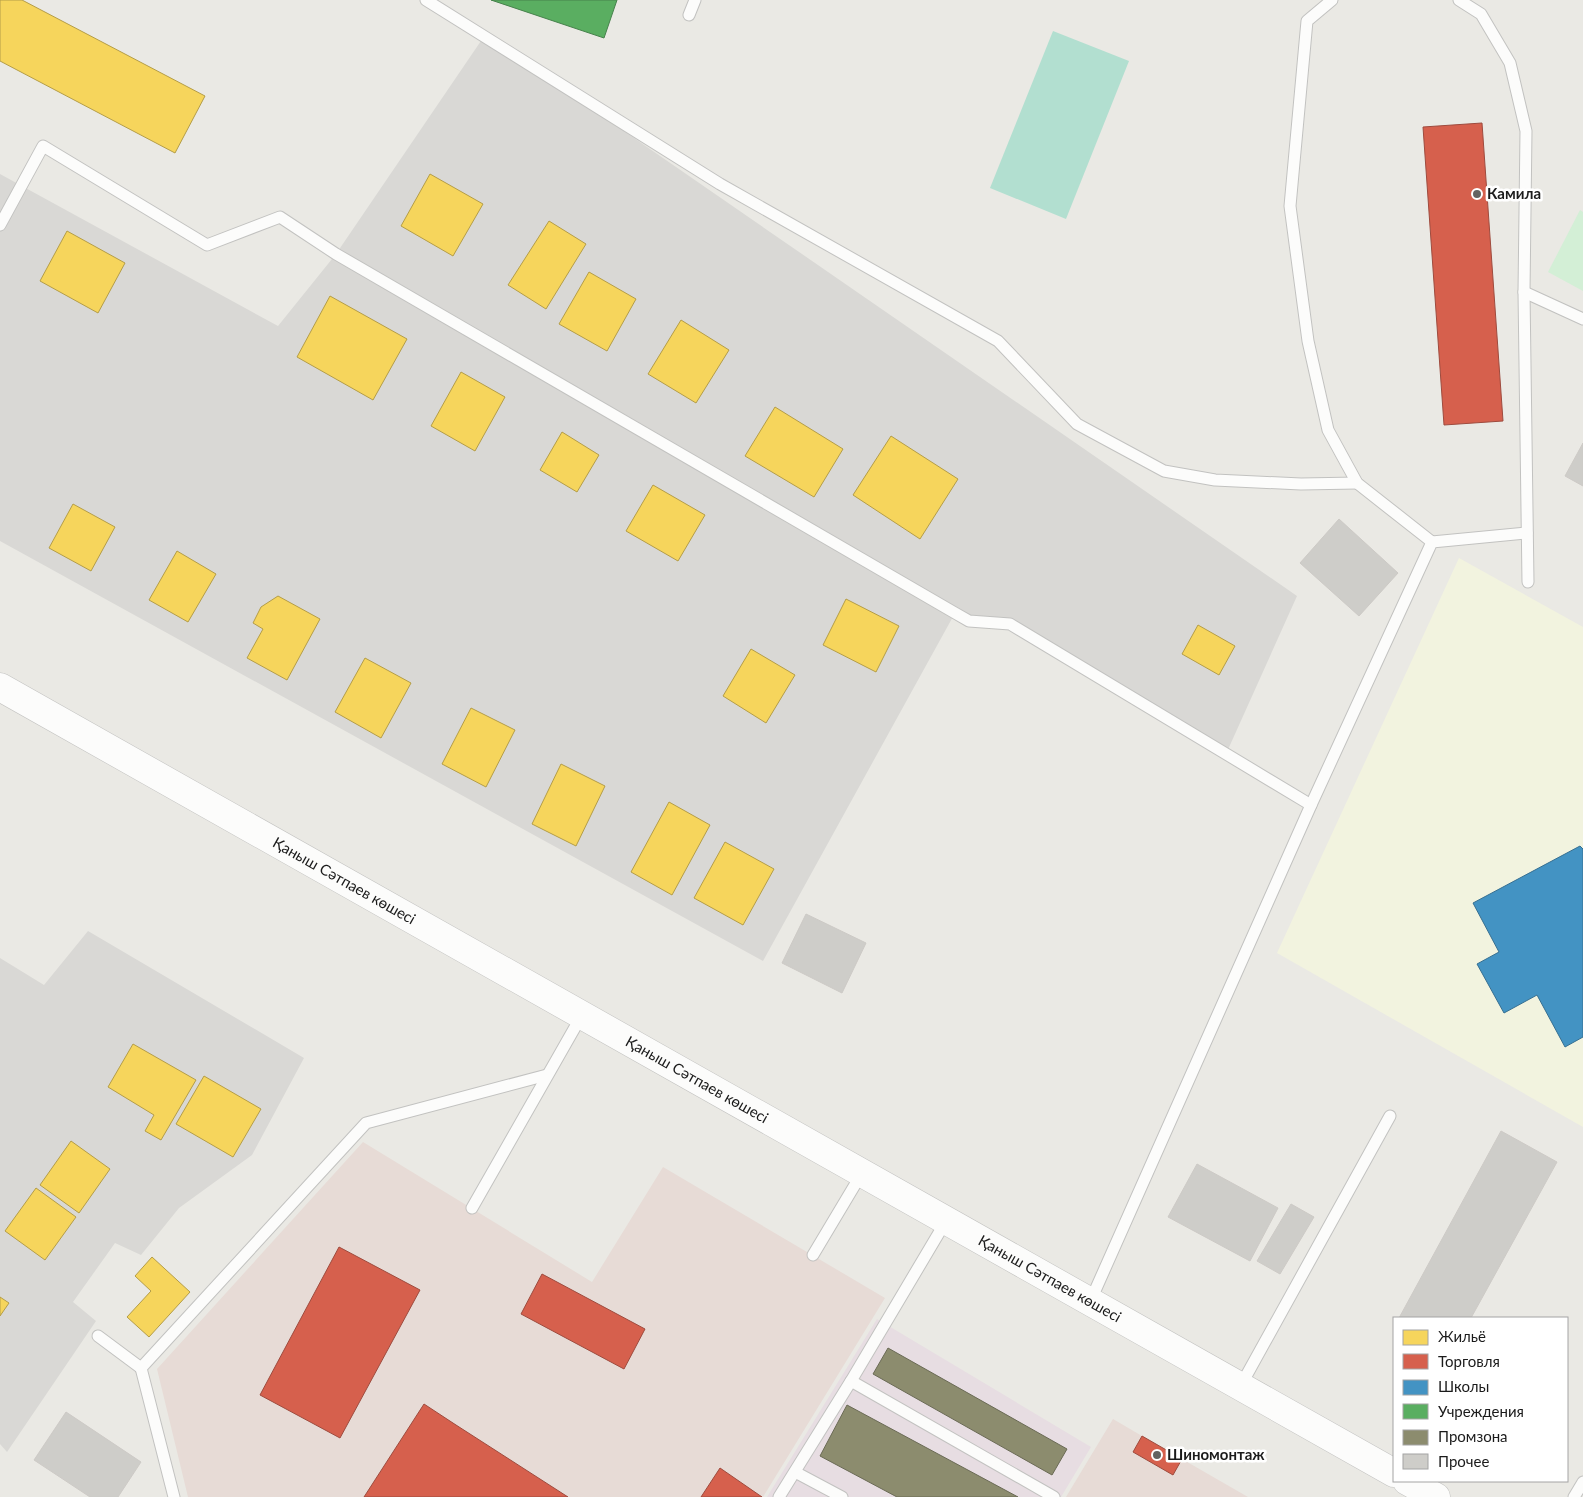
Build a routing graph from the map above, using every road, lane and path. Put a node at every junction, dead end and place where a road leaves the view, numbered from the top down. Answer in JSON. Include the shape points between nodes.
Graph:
{"nodes":[{"id":1,"x":426,"y":0,"type":"edge"},
{"id":2,"x":695,"y":0,"type":"edge"},
{"id":3,"x":1332,"y":0,"type":"edge"},
{"id":4,"x":1459,"y":0,"type":"edge"},
{"id":5,"x":689,"y":15,"type":"dead end"},
{"id":6,"x":0,"y":225,"type":"edge"},
{"id":7,"x":1524,"y":292,"type":"junction"},
{"id":8,"x":1583,"y":319,"type":"edge"},
{"id":9,"x":1357,"y":483,"type":"junction"},
{"id":10,"x":1527,"y":532,"type":"junction"},
{"id":11,"x":1432,"y":542,"type":"junction"},
{"id":12,"x":1528,"y":582,"type":"dead end"},
{"id":13,"x":0,"y":687,"type":"edge"},
{"id":14,"x":1311,"y":805,"type":"junction"},
{"id":15,"x":582,"y":1015,"type":"junction"},
{"id":16,"x":547,"y":1075,"type":"junction"},
{"id":17,"x":1390,"y":1116,"type":"dead end"},
{"id":18,"x":862,"y":1173,"type":"junction"},
{"id":19,"x":472,"y":1208,"type":"dead end"},
{"id":20,"x":946,"y":1221,"type":"junction"},
{"id":21,"x":813,"y":1255,"type":"dead end"},
{"id":22,"x":1090,"y":1302,"type":"junction"},
{"id":23,"x":98,"y":1336,"type":"dead end"},
{"id":24,"x":141,"y":1368,"type":"junction"},
{"id":25,"x":851,"y":1382,"type":"junction"},
{"id":26,"x":1240,"y":1386,"type":"junction"},
{"id":27,"x":795,"y":1472,"type":"junction"},
{"id":28,"x":1393,"y":1472,"type":"edge"},
{"id":29,"x":1409,"y":1482,"type":"edge"},
{"id":30,"x":1583,"y":1482,"type":"edge"},
{"id":31,"x":174,"y":1497,"type":"edge"},
{"id":32,"x":779,"y":1497,"type":"edge"},
{"id":33,"x":842,"y":1497,"type":"edge"},
{"id":34,"x":1054,"y":1497,"type":"edge"},
{"id":35,"x":1436,"y":1497,"type":"edge"},
{"id":36,"x":1574,"y":1497,"type":"edge"}],
"edges":[{"from":1,"to":9,"type":"lane","via":[[720,184],[998,341],[1077,424],[1164,471],[1215,480]]},
{"from":2,"to":5,"type":"lane"},
{"from":3,"to":9,"type":"lane","via":[[1307,21],[1290,206],[1308,341],[1328,430]]},
{"from":4,"to":7,"type":"lane","via":[[1481,14],[1510,63],[1526,131]]},
{"from":6,"to":14,"type":"lane","via":[[43,146],[207,245],[280,217],[336,254],[969,621],[1010,624]]},
{"from":7,"to":8,"type":"lane"},
{"from":7,"to":10,"type":"lane"},
{"from":9,"to":11,"type":"lane"},
{"from":10,"to":11,"type":"lane"},
{"from":10,"to":12,"type":"lane"},
{"from":11,"to":14,"type":"lane"},
{"from":13,"to":15,"type":"street","name":"Қаныш Сәтпаев көшесі"},
{"from":14,"to":22,"type":"lane"},
{"from":15,"to":16,"type":"lane"},
{"from":15,"to":18,"type":"street","name":"Қаныш Сәтпаев көшесі"},
{"from":16,"to":19,"type":"lane"},
{"from":16,"to":24,"type":"lane","via":[[366,1123]]},
{"from":17,"to":26,"type":"lane"},
{"from":18,"to":20,"type":"street","name":"Қаныш Сәтпаев көшесі"},
{"from":18,"to":21,"type":"lane"},
{"from":20,"to":22,"type":"street","name":"Қаныш Сәтпаев көшесі"},
{"from":20,"to":25,"type":"lane"},
{"from":22,"to":26,"type":"street","name":"Қаныш Сәтпаев көшесі"},
{"from":23,"to":24,"type":"lane"},
{"from":24,"to":31,"type":"lane"},
{"from":25,"to":27,"type":"lane"},
{"from":25,"to":34,"type":"lane"},
{"from":26,"to":28,"type":"street","name":"Қаныш Сәтпаев көшесі"},
{"from":27,"to":32,"type":"lane"},
{"from":27,"to":33,"type":"lane"},
{"from":29,"to":35,"type":"street"},
{"from":30,"to":36,"type":"lane"}]}
